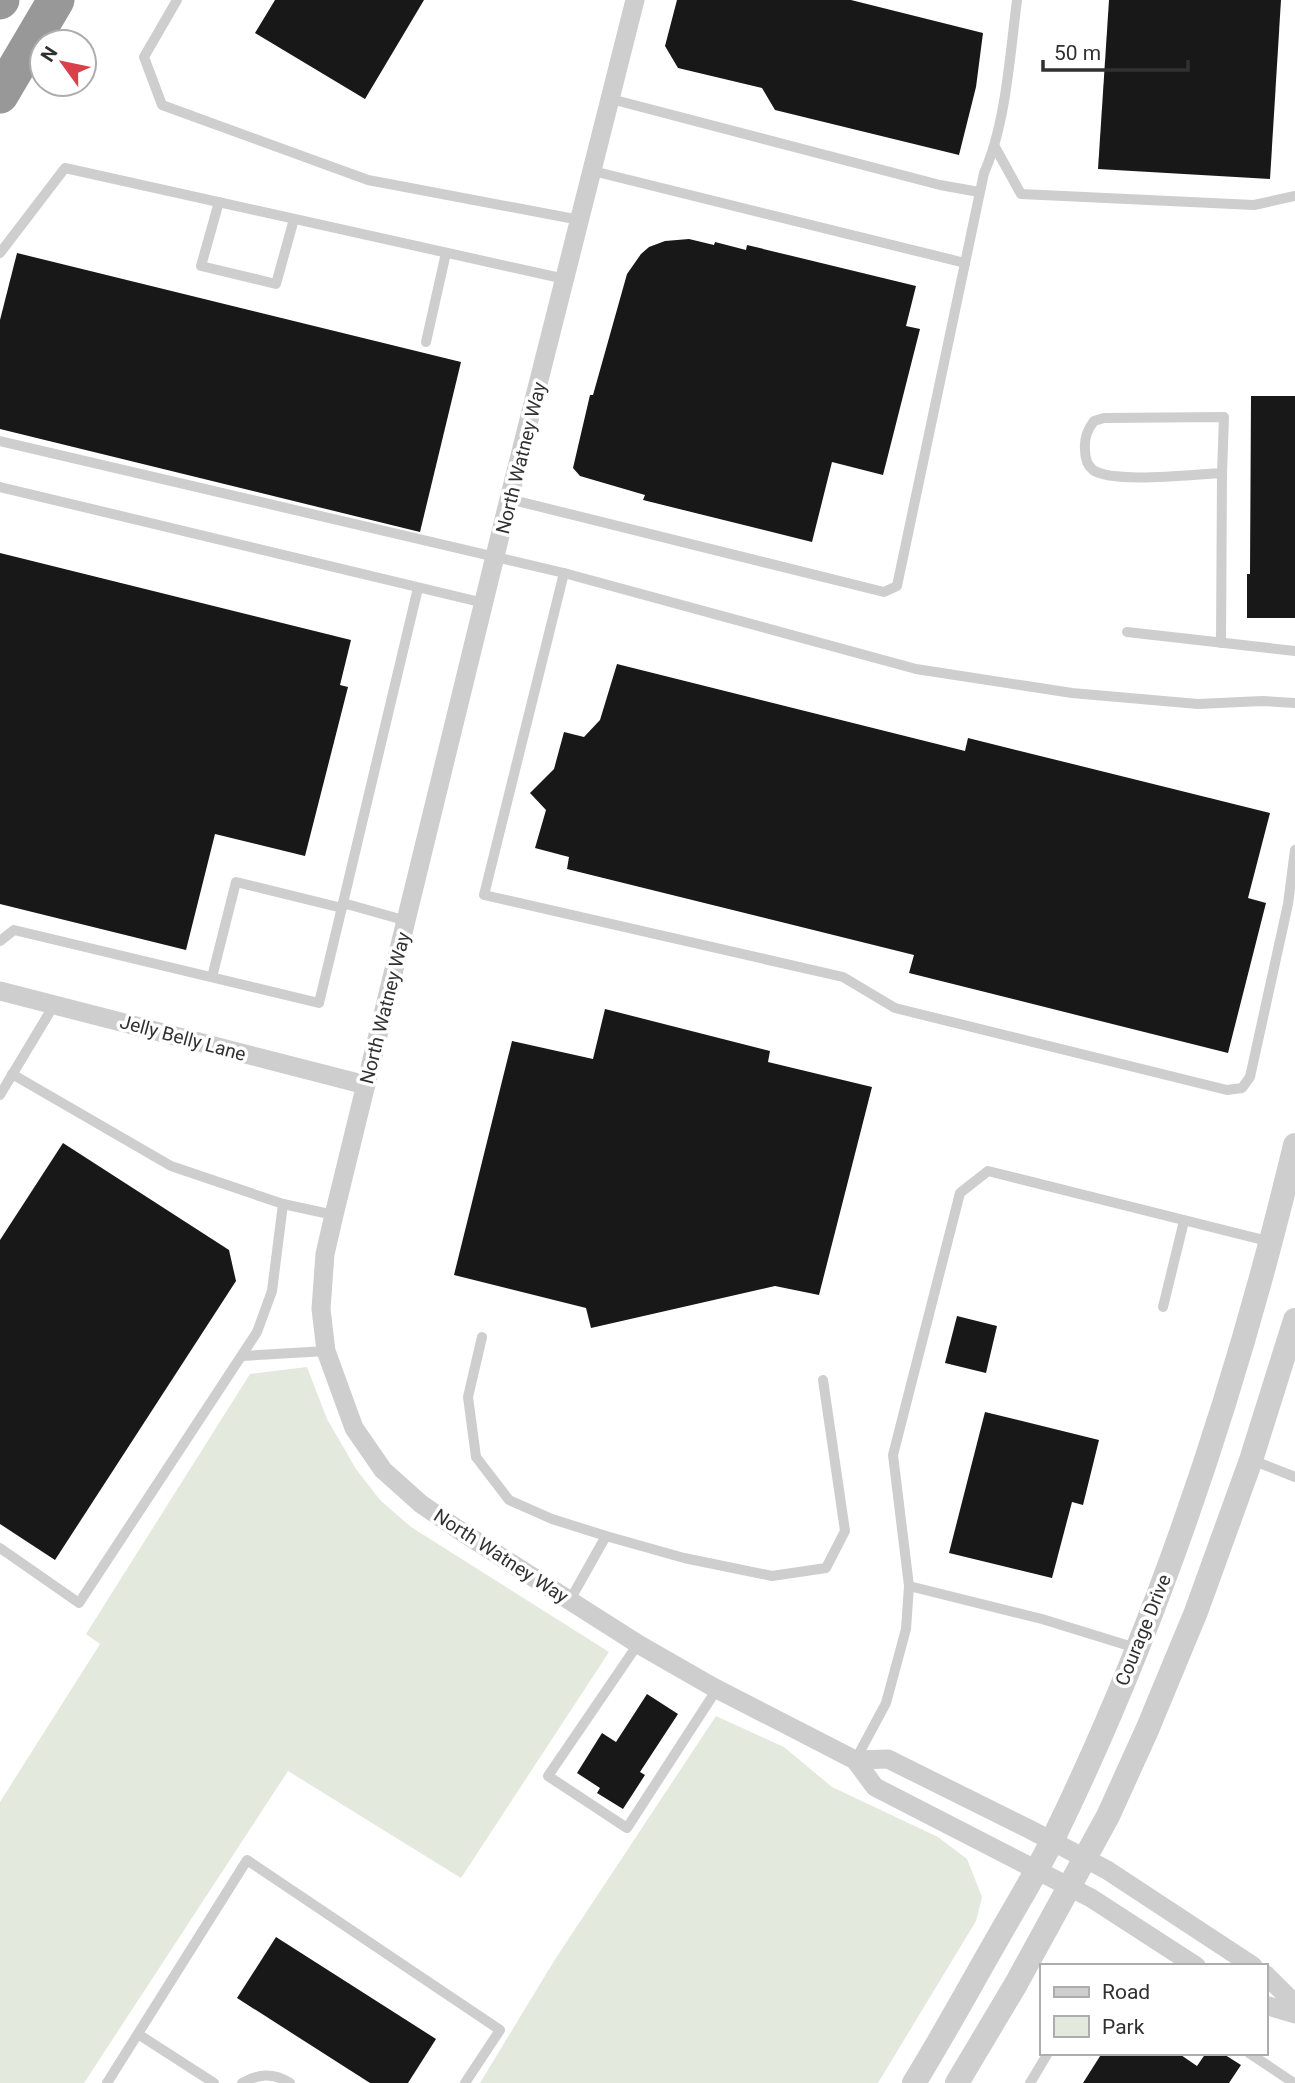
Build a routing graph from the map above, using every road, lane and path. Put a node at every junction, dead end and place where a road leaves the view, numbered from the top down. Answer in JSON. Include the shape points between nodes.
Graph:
{"nodes":[{"id":1,"x":57,"y":0,"type":"edge"},
{"id":2,"x":177,"y":0,"type":"edge"},
{"id":3,"x":635,"y":0,"type":"edge"},
{"id":4,"x":1017,"y":0,"type":"edge"},
{"id":5,"x":0,"y":95,"type":"edge"},
{"id":6,"x":611,"y":99,"type":"junction"},
{"id":7,"x":995,"y":146,"type":"junction"},
{"id":8,"x":593,"y":171,"type":"junction"},
{"id":9,"x":979,"y":192,"type":"junction"},
{"id":10,"x":1295,"y":196,"type":"edge"},
{"id":11,"x":219,"y":202,"type":"junction"},
{"id":12,"x":294,"y":219,"type":"junction"},
{"id":13,"x":580,"y":220,"type":"junction"},
{"id":14,"x":0,"y":253,"type":"edge"},
{"id":15,"x":446,"y":253,"type":"junction"},
{"id":16,"x":965,"y":262,"type":"junction"},
{"id":17,"x":565,"y":279,"type":"junction"},
{"id":18,"x":426,"y":342,"type":"dead end"},
{"id":19,"x":0,"y":441,"type":"edge"},
{"id":20,"x":1222,"y":473,"type":"junction"},
{"id":21,"x":0,"y":487,"type":"edge"},
{"id":22,"x":509,"y":499,"type":"junction"},
{"id":23,"x":496,"y":556,"type":"junction"},
{"id":24,"x":564,"y":573,"type":"junction"},
{"id":25,"x":418,"y":588,"type":"junction"},
{"id":26,"x":484,"y":603,"type":"junction"},
{"id":27,"x":1127,"y":632,"type":"dead end"},
{"id":28,"x":1221,"y":643,"type":"junction"},
{"id":29,"x":1295,"y":651,"type":"edge"},
{"id":30,"x":1295,"y":703,"type":"edge"},
{"id":31,"x":1295,"y":850,"type":"edge"},
{"id":32,"x":1291,"y":905,"type":"edge"},
{"id":33,"x":342,"y":906,"type":"junction"},
{"id":34,"x":407,"y":921,"type":"junction"},
{"id":35,"x":0,"y":941,"type":"edge"},
{"id":36,"x":212,"y":977,"type":"junction"},
{"id":37,"x":0,"y":991,"type":"edge"},
{"id":38,"x":54,"y":1004,"type":"junction"},
{"id":39,"x":12,"y":1074,"type":"junction"},
{"id":40,"x":366,"y":1085,"type":"junction"},
{"id":41,"x":0,"y":1095,"type":"edge"},
{"id":42,"x":1295,"y":1145,"type":"edge"},
{"id":43,"x":283,"y":1204,"type":"junction"},
{"id":44,"x":334,"y":1215,"type":"junction"},
{"id":45,"x":1184,"y":1221,"type":"junction"},
{"id":46,"x":1272,"y":1242,"type":"junction"},
{"id":47,"x":1163,"y":1307,"type":"dead end"},
{"id":48,"x":1295,"y":1320,"type":"edge"},
{"id":49,"x":482,"y":1337,"type":"dead end"},
{"id":50,"x":326,"y":1351,"type":"junction"},
{"id":51,"x":242,"y":1356,"type":"junction"},
{"id":52,"x":823,"y":1380,"type":"dead end"},
{"id":53,"x":1251,"y":1460,"type":"junction"},
{"id":54,"x":1295,"y":1477,"type":"edge"},
{"id":55,"x":606,"y":1536,"type":"junction"},
{"id":56,"x":0,"y":1548,"type":"edge"},
{"id":57,"x":909,"y":1586,"type":"junction"},
{"id":58,"x":570,"y":1600,"type":"junction"},
{"id":59,"x":638,"y":1644,"type":"junction"},
{"id":60,"x":1137,"y":1648,"type":"junction"},
{"id":61,"x":717,"y":1689,"type":"junction"},
{"id":62,"x":855,"y":1760,"type":"junction"},
{"id":63,"x":1052,"y":1841,"type":"junction"},
{"id":64,"x":1085,"y":1859,"type":"junction"},
{"id":65,"x":1036,"y":1870,"type":"junction"},
{"id":66,"x":1069,"y":1887,"type":"junction"},
{"id":67,"x":1193,"y":1964,"type":"edge"},
{"id":68,"x":1250,"y":1964,"type":"edge"},
{"id":69,"x":1267,"y":1976,"type":"edge"},
{"id":70,"x":1295,"y":2004,"type":"edge"},
{"id":71,"x":1267,"y":2006,"type":"edge"},
{"id":72,"x":1295,"y":2014,"type":"edge"},
{"id":73,"x":138,"y":2034,"type":"junction"},
{"id":74,"x":1047,"y":2055,"type":"edge"},
{"id":75,"x":1252,"y":2055,"type":"edge"},
{"id":76,"x":1294,"y":2080,"type":"edge"},
{"id":77,"x":107,"y":2083,"type":"edge"},
{"id":78,"x":214,"y":2083,"type":"edge"},
{"id":79,"x":242,"y":2083,"type":"edge"},
{"id":80,"x":290,"y":2083,"type":"edge"},
{"id":81,"x":465,"y":2083,"type":"edge"},
{"id":82,"x":914,"y":2083,"type":"edge"},
{"id":83,"x":957,"y":2083,"type":"edge"},
{"id":84,"x":1030,"y":2083,"type":"edge"}],
"edges":[{"from":1,"to":5,"type":"highway"},
{"from":2,"to":13,"type":"lane","via":[[144,57],[162,105],[368,180]]},
{"from":3,"to":6,"type":"street","name":"North Watney Way"},
{"from":4,"to":7,"type":"lane"},
{"from":6,"to":8,"type":"street","name":"North Watney Way"},
{"from":6,"to":9,"type":"lane"},
{"from":7,"to":9,"type":"lane"},
{"from":7,"to":10,"type":"lane","via":[[1021,194],[1254,205]]},
{"from":8,"to":13,"type":"street","name":"North Watney Way"},
{"from":8,"to":16,"type":"lane"},
{"from":9,"to":16,"type":"lane"},
{"from":11,"to":12,"type":"lane"},
{"from":11,"to":12,"type":"lane","via":[[201,266],[276,284]]},
{"from":11,"to":14,"type":"lane","via":[[65,168]]},
{"from":12,"to":15,"type":"lane"},
{"from":13,"to":17,"type":"street","name":"North Watney Way"},
{"from":15,"to":17,"type":"lane"},
{"from":15,"to":18,"type":"lane"},
{"from":16,"to":22,"type":"lane","via":[[897,586],[884,592]]},
{"from":17,"to":22,"type":"street","name":"North Watney Way"},
{"from":19,"to":23,"type":"lane"},
{"from":20,"to":20,"type":"lane","via":[[1224,417],[1104,418],[1094,421],[1085,436],[1086,462],[1106,474]]},
{"from":20,"to":28,"type":"lane"},
{"from":21,"to":25,"type":"lane"},
{"from":22,"to":23,"type":"street","name":"North Watney Way"},
{"from":23,"to":24,"type":"lane"},
{"from":23,"to":26,"type":"street","name":"North Watney Way"},
{"from":24,"to":30,"type":"lane","via":[[916,669],[1084,694],[1198,704]]},
{"from":24,"to":32,"type":"lane","via":[[484,895],[843,978],[895,1008],[1227,1090],[1242,1088],[1250,1077]]},
{"from":25,"to":26,"type":"lane"},
{"from":25,"to":33,"type":"lane"},
{"from":26,"to":34,"type":"street","name":"North Watney Way"},
{"from":27,"to":28,"type":"lane"},
{"from":28,"to":29,"type":"lane"},
{"from":31,"to":32,"type":"lane"},
{"from":33,"to":34,"type":"lane"},
{"from":33,"to":36,"type":"lane","via":[[236,882]]},
{"from":33,"to":36,"type":"lane","via":[[319,1003]]},
{"from":34,"to":40,"type":"street","name":"North Watney Way"},
{"from":35,"to":36,"type":"lane","via":[[13,930]]},
{"from":37,"to":38,"type":"street","name":"Jelly Belly Lane"},
{"from":38,"to":39,"type":"lane"},
{"from":38,"to":40,"type":"street","name":"Jelly Belly Lane"},
{"from":39,"to":41,"type":"lane"},
{"from":39,"to":43,"type":"lane","via":[[171,1166]]},
{"from":40,"to":44,"type":"street","name":"North Watney Way"},
{"from":42,"to":46,"type":"street","name":"Courage Drive"},
{"from":43,"to":44,"type":"lane"},
{"from":43,"to":51,"type":"lane","via":[[272,1291],[257,1332]]},
{"from":44,"to":50,"type":"street","name":"North Watney Way","via":[[321,1309]]},
{"from":45,"to":46,"type":"lane"},
{"from":45,"to":47,"type":"lane"},
{"from":45,"to":57,"type":"lane","via":[[988,1171],[960,1193],[893,1455]]},
{"from":46,"to":60,"type":"street","name":"Courage Drive","via":[[1207,1460]]},
{"from":48,"to":53,"type":"street"},
{"from":49,"to":55,"type":"lane","via":[[468,1397],[476,1457],[509,1500]]},
{"from":50,"to":51,"type":"lane"},
{"from":50,"to":58,"type":"street","name":"North Watney Way","via":[[354,1428],[383,1470],[421,1504]]},
{"from":51,"to":56,"type":"lane","via":[[79,1603]]},
{"from":52,"to":55,"type":"lane","via":[[845,1531],[826,1568],[772,1576]]},
{"from":53,"to":54,"type":"lane"},
{"from":53,"to":64,"type":"street","via":[[1152,1718]]},
{"from":55,"to":58,"type":"lane"},
{"from":57,"to":60,"type":"lane"},
{"from":57,"to":62,"type":"lane","via":[[906,1629],[886,1703]]},
{"from":58,"to":59,"type":"street","name":"North Watney Way"},
{"from":59,"to":61,"type":"street","name":"North Watney Way"},
{"from":59,"to":61,"type":"lane","via":[[548,1776],[627,1828]]},
{"from":60,"to":63,"type":"street","name":"Courage Drive"},
{"from":61,"to":62,"type":"street","name":"North Watney Way"},
{"from":62,"to":63,"type":"street","name":"North Watney Way","via":[[888,1759]]},
{"from":62,"to":65,"type":"street","name":"North Watney Way","via":[[875,1787]]},
{"from":63,"to":64,"type":"street","name":"North Watney Way"},
{"from":63,"to":65,"type":"street","name":"Courage Drive"},
{"from":64,"to":66,"type":"street"},
{"from":64,"to":68,"type":"street","name":"North Watney Way"},
{"from":65,"to":66,"type":"street","name":"North Watney Way"},
{"from":65,"to":82,"type":"street","name":"Courage Drive"},
{"from":66,"to":67,"type":"street","name":"North Watney Way"},
{"from":66,"to":83,"type":"street"},
{"from":69,"to":70,"type":"street"},
{"from":71,"to":72,"type":"street"},
{"from":73,"to":77,"type":"lane"},
{"from":73,"to":78,"type":"lane"},
{"from":73,"to":81,"type":"lane","via":[[247,1860],[500,2030]]},
{"from":74,"to":84,"type":"lane"},
{"from":75,"to":76,"type":"lane"},
{"from":79,"to":80,"type":"lane","via":[[272,2075]]}]}
